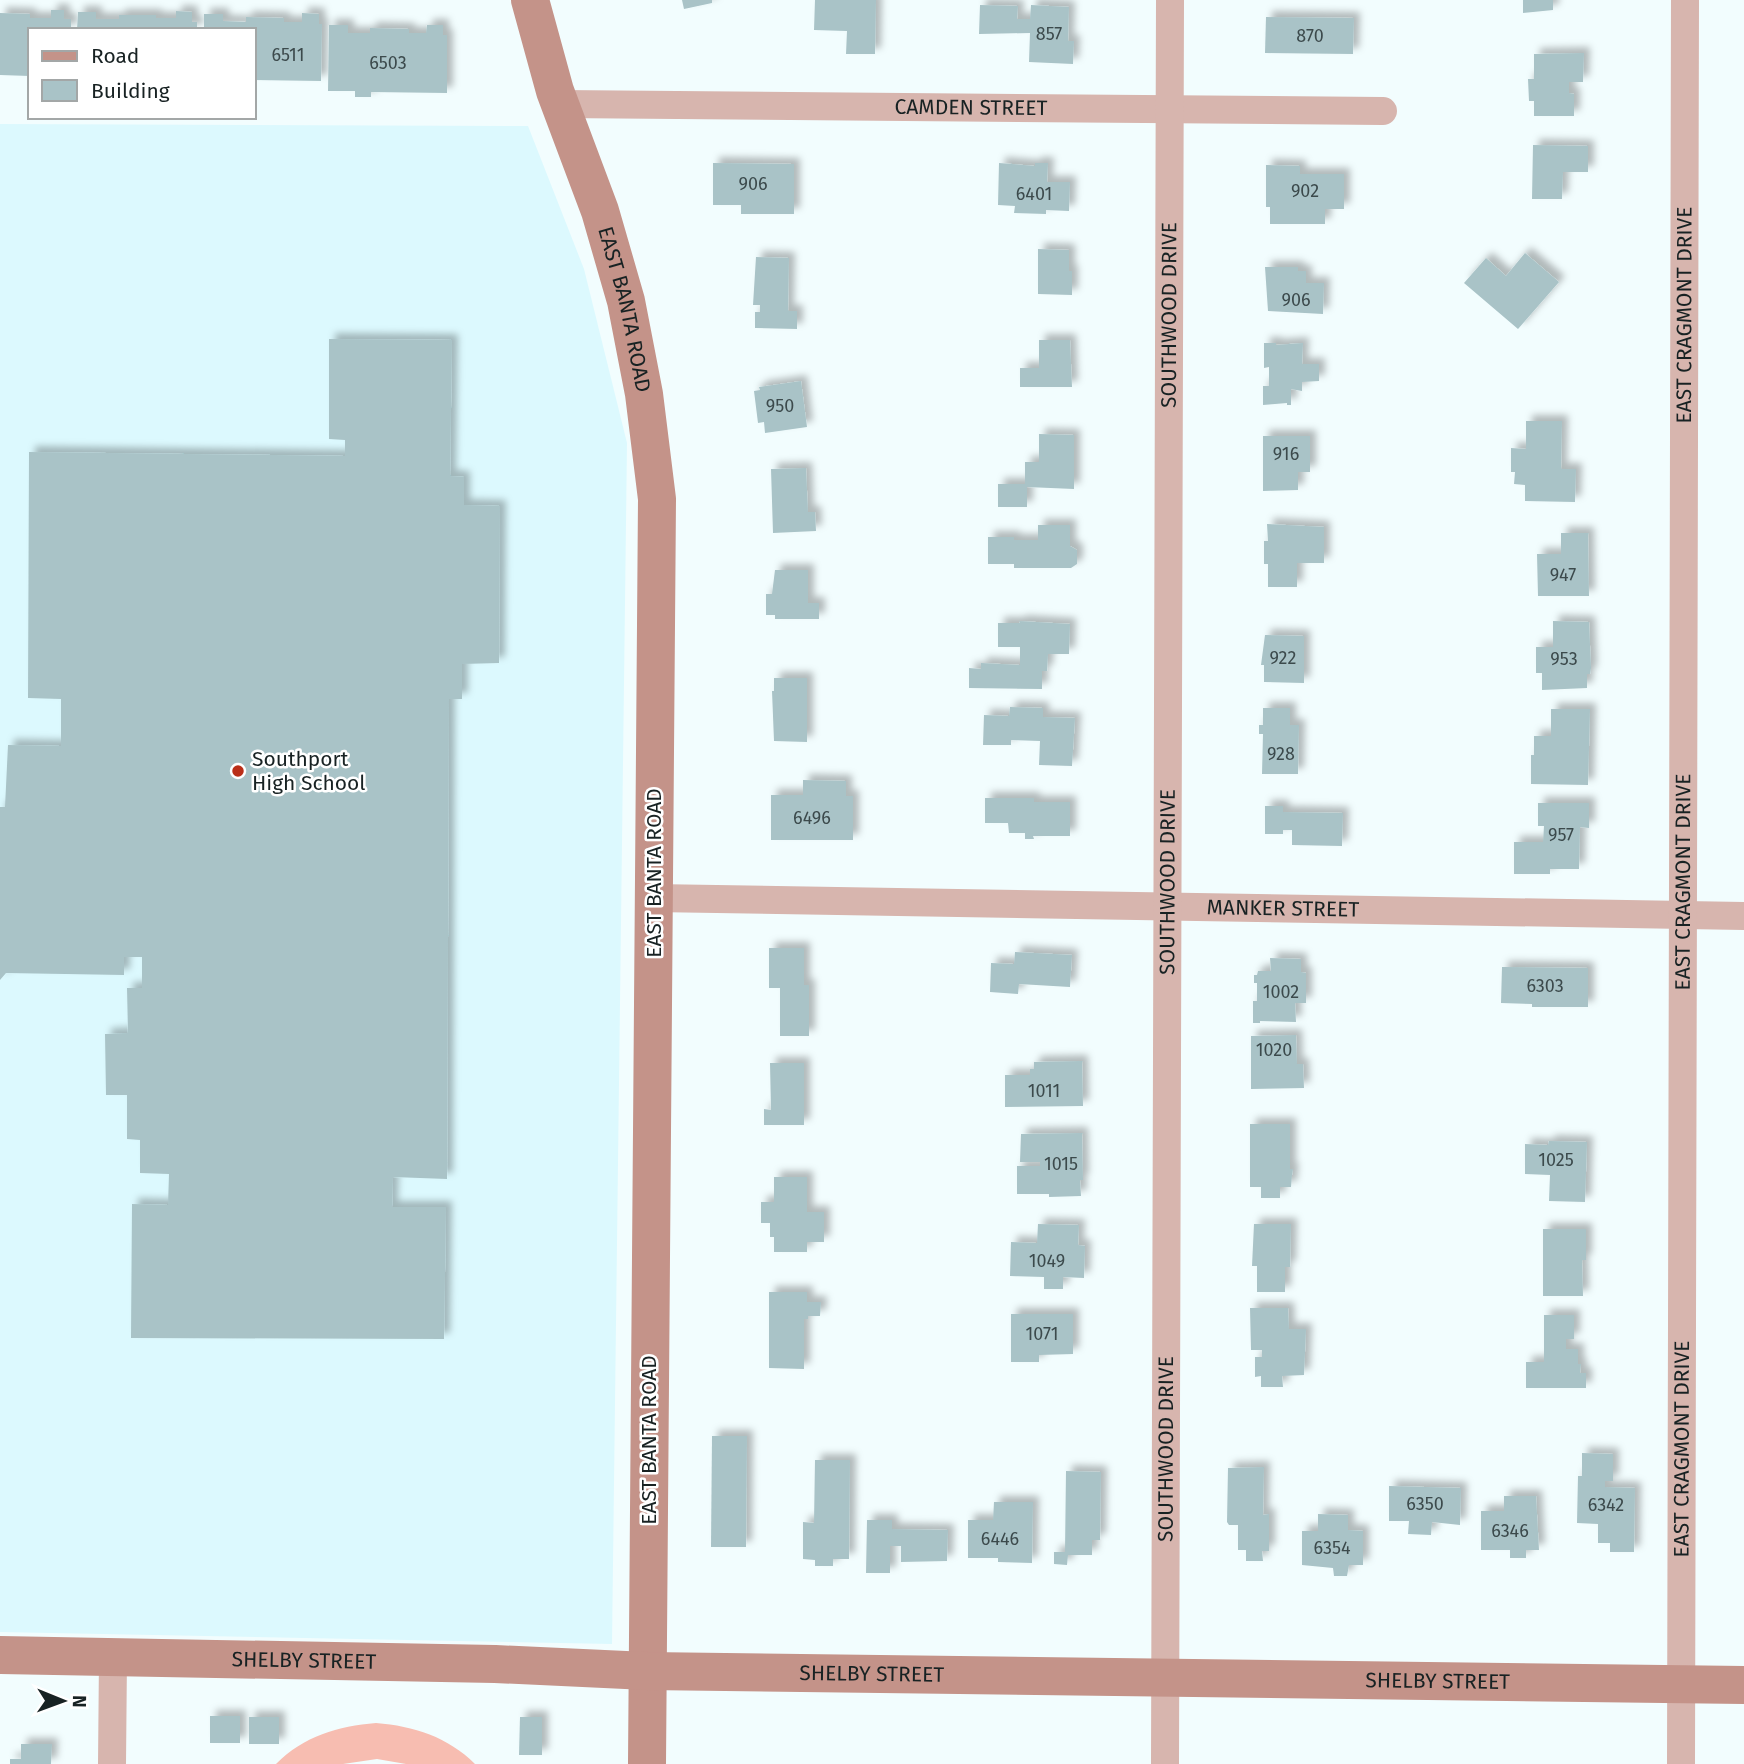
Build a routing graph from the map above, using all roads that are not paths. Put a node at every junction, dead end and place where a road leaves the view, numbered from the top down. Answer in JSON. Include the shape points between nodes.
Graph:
{"nodes":[{"id":1,"x":530,"y":0,"type":"edge"},
{"id":2,"x":1171,"y":0,"type":"edge"},
{"id":3,"x":1685,"y":0,"type":"edge"},
{"id":4,"x":560,"y":104,"type":"junction"},
{"id":5,"x":1170,"y":108,"type":"junction"},
{"id":6,"x":1383,"y":111,"type":"dead end"},
{"id":7,"x":653,"y":898,"type":"junction"},
{"id":8,"x":1168,"y":906,"type":"junction"},
{"id":9,"x":1682,"y":915,"type":"junction"},
{"id":10,"x":1744,"y":916,"type":"edge"},
{"id":11,"x":0,"y":1655,"type":"edge"},
{"id":12,"x":113,"y":1657,"type":"junction"},
{"id":13,"x":647,"y":1671,"type":"junction"},
{"id":14,"x":1165,"y":1677,"type":"junction"},
{"id":15,"x":1682,"y":1683,"type":"junction"},
{"id":16,"x":1744,"y":1685,"type":"edge"},
{"id":17,"x":112,"y":1764,"type":"edge"},
{"id":18,"x":647,"y":1764,"type":"edge"},
{"id":19,"x":1165,"y":1764,"type":"edge"},
{"id":20,"x":1681,"y":1764,"type":"edge"}],
"edges":[{"from":1,"to":4,"type":"street","name":"EAST BANTA ROAD"},
{"from":2,"to":5,"type":"street","name":"SOUTHWOOD DRIVE"},
{"from":3,"to":9,"type":"street","name":"EAST CRAGMONT DRIVE"},
{"from":4,"to":5,"type":"street","name":"CAMDEN STREET"},
{"from":4,"to":7,"type":"street","name":"EAST BANTA ROAD","via":[[614,256],[636,348],[652,453],[657,499]]},
{"from":5,"to":6,"type":"street","name":"CAMDEN STREET"},
{"from":5,"to":8,"type":"street","name":"SOUTHWOOD DRIVE"},
{"from":7,"to":8,"type":"street","name":"MANKER STREET"},
{"from":7,"to":13,"type":"street","name":"EAST BANTA ROAD"},
{"from":8,"to":9,"type":"street","name":"MANKER STREET"},
{"from":8,"to":14,"type":"street","name":"SOUTHWOOD DRIVE"},
{"from":9,"to":10,"type":"street","name":"MANKER STREET"},
{"from":9,"to":15,"type":"street","name":"EAST CRAGMONT DRIVE"},
{"from":11,"to":12,"type":"street","name":"SHELBY STREET"},
{"from":12,"to":13,"type":"street","name":"SHELBY STREET"},
{"from":12,"to":17,"type":"street"},
{"from":13,"to":14,"type":"street","name":"SHELBY STREET"},
{"from":13,"to":18,"type":"street","name":"EAST BANTA ROAD"},
{"from":14,"to":15,"type":"street","name":"SHELBY STREET"},
{"from":14,"to":19,"type":"street","name":"SOUTHWOOD DRIVE"},
{"from":15,"to":16,"type":"street","name":"SHELBY STREET"},
{"from":15,"to":20,"type":"street","name":"EAST CRAGMONT DRIVE"}]}
